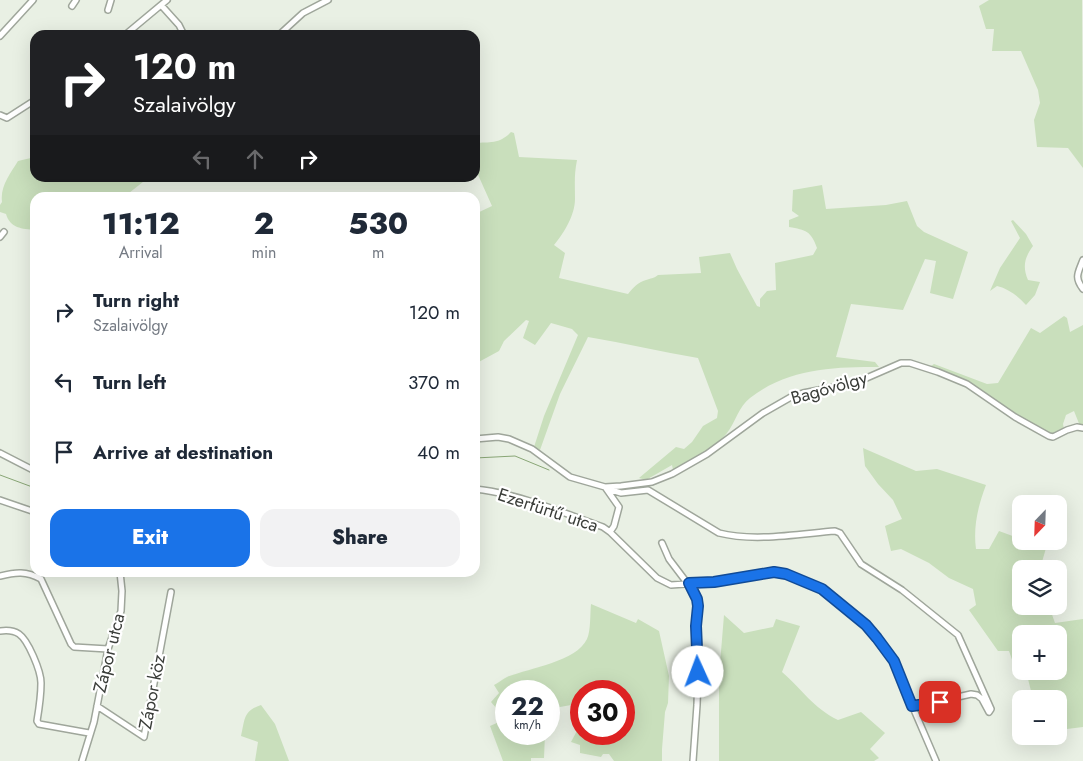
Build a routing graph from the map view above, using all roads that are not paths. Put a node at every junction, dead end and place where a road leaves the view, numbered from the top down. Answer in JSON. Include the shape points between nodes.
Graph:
{"nodes":[{"id":1,"x":33,"y":0,"type":"edge"},
{"id":2,"x":76,"y":0,"type":"edge"},
{"id":3,"x":111,"y":0,"type":"edge"},
{"id":4,"x":167,"y":0,"type":"edge"},
{"id":5,"x":328,"y":0,"type":"edge"},
{"id":6,"x":161,"y":4,"type":"junction"},
{"id":7,"x":72,"y":6,"type":"dead end"},
{"id":8,"x":108,"y":10,"type":"dead end"},
{"id":9,"x":130,"y":30,"type":"edge"},
{"id":10,"x":182,"y":30,"type":"edge"},
{"id":11,"x":284,"y":30,"type":"edge"},
{"id":12,"x":0,"y":36,"type":"edge"},
{"id":13,"x":30,"y":103,"type":"edge"},
{"id":14,"x":0,"y":116,"type":"edge"},
{"id":15,"x":1083,"y":260,"type":"edge"},
{"id":16,"x":1083,"y":289,"type":"edge"},
{"id":17,"x":1083,"y":428,"type":"edge"},
{"id":18,"x":480,"y":439,"type":"edge"},
{"id":19,"x":0,"y":453,"type":"edge"},
{"id":20,"x":30,"y":468,"type":"edge"},
{"id":21,"x":605,"y":487,"type":"junction"},
{"id":22,"x":480,"y":490,"type":"edge"},
{"id":23,"x":611,"y":490,"type":"dead end"},
{"id":24,"x":0,"y":500,"type":"edge"},
{"id":25,"x":30,"y":510,"type":"edge"},
{"id":26,"x":610,"y":532,"type":"junction"},
{"id":27,"x":662,"y":543,"type":"dead end"},
{"id":28,"x":30,"y":574,"type":"edge"},
{"id":29,"x":0,"y":576,"type":"edge"},
{"id":30,"x":38,"y":577,"type":"edge"},
{"id":31,"x":121,"y":577,"type":"edge"},
{"id":32,"x":689,"y":583,"type":"junction"},
{"id":33,"x":171,"y":592,"type":"dead end"},
{"id":34,"x":0,"y":631,"type":"edge"},
{"id":35,"x":108,"y":649,"type":"junction"},
{"id":36,"x":96,"y":706,"type":"junction"},
{"id":37,"x":912,"y":706,"type":"junction"},
{"id":38,"x":90,"y":734,"type":"junction"},
{"id":39,"x":82,"y":761,"type":"edge"},
{"id":40,"x":693,"y":761,"type":"edge"},
{"id":41,"x":936,"y":761,"type":"edge"}],
"edges":[{"from":1,"to":12,"type":"street"},
{"from":2,"to":7,"type":"street"},
{"from":3,"to":8,"type":"street"},
{"from":4,"to":6,"type":"street"},
{"from":5,"to":11,"type":"street","via":[[303,13]]},
{"from":6,"to":9,"type":"street"},
{"from":6,"to":10,"type":"street"},
{"from":13,"to":14,"type":"street","via":[[7,118]]},
{"from":15,"to":16,"type":"street","via":[[1077,276]]},
{"from":17,"to":21,"type":"street","name":"Bagóvölgy","via":[[1049,436],[967,384],[910,363],[901,363],[855,383],[791,397],[672,474],[652,482]]},
{"from":18,"to":21,"type":"street","via":[[509,439],[532,449],[570,476]]},
{"from":19,"to":20,"type":"street"},
{"from":21,"to":26,"type":"street","via":[[619,507]]},
{"from":22,"to":26,"type":"street","name":"Ezerfürtű utca","via":[[544,506]]},
{"from":23,"to":37,"type":"street","via":[[621,493],[648,490],[727,535],[763,537],[840,533],[861,564],[902,590],[958,635],[991,709],[988,712],[982,699],[971,694]]},
{"from":24,"to":25,"type":"street"},
{"from":26,"to":32,"type":"street","name":"Ezerfürtű utca","via":[[657,578],[671,585]]},
{"from":27,"to":32,"type":"street","via":[[669,559]]},
{"from":28,"to":29,"type":"street"},
{"from":30,"to":35,"type":"street","via":[[71,644],[74,647]]},
{"from":31,"to":35,"type":"street","name":"Zápor utca","via":[[121,611]]},
{"from":32,"to":37,"type":"street","name":"Ezerfürtű utca","via":[[774,572],[822,589],[877,638],[894,661]]},
{"from":32,"to":40,"type":"street","via":[[698,606]]},
{"from":33,"to":36,"type":"street","name":"Zápor köz","via":[[144,738]]},
{"from":34,"to":38,"type":"street","via":[[20,635],[40,673],[39,724]]},
{"from":35,"to":36,"type":"street","name":"Zápor utca"},
{"from":36,"to":38,"type":"street","name":"Zápor utca"},
{"from":37,"to":41,"type":"street","name":"Ezerfürtű utca"},
{"from":38,"to":39,"type":"street","name":"Zápor utca"}]}
